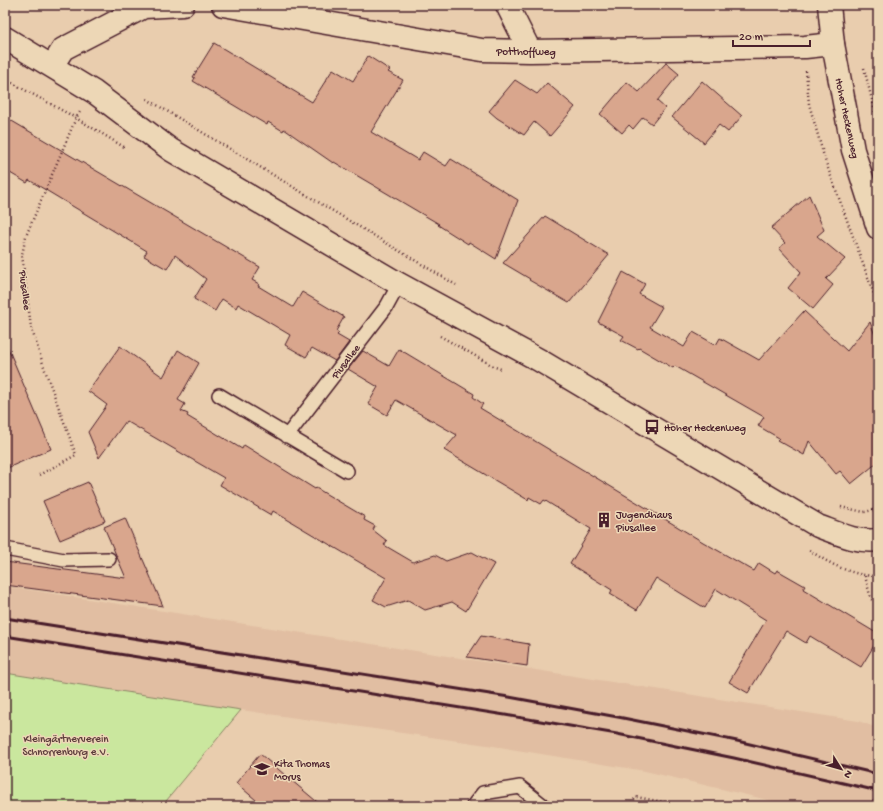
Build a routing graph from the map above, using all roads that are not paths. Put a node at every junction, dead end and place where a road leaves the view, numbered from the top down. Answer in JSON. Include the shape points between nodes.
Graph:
{"nodes":[{"id":1,"x":183,"y":5,"type":"edge"},
{"id":2,"x":223,"y":5,"type":"edge"},
{"id":3,"x":507,"y":5,"type":"edge"},
{"id":4,"x":829,"y":5,"type":"edge"},
{"id":5,"x":5,"y":38,"type":"edge"},
{"id":6,"x":833,"y":44,"type":"junction"},
{"id":7,"x":530,"y":51,"type":"junction"},
{"id":8,"x":52,"y":66,"type":"junction"},
{"id":9,"x":878,"y":228,"type":"edge"},
{"id":10,"x":399,"y":284,"type":"junction"},
{"id":11,"x":220,"y":395,"type":"dead end"},
{"id":12,"x":287,"y":436,"type":"junction"},
{"id":13,"x":347,"y":471,"type":"dead end"},
{"id":14,"x":878,"y":540,"type":"edge"},
{"id":15,"x":5,"y":549,"type":"edge"},
{"id":16,"x":109,"y":559,"type":"dead end"},
{"id":17,"x":473,"y":806,"type":"edge"},
{"id":18,"x":544,"y":806,"type":"edge"}],
"edges":[{"from":1,"to":8,"type":"street","via":[[144,7],[63,49]]},
{"from":2,"to":7,"type":"street","name":"Potthoffweg","via":[[482,50]]},
{"from":3,"to":7,"type":"street"},
{"from":4,"to":6,"type":"street","name":"Hoher Heckenweg"},
{"from":5,"to":8,"type":"street"},
{"from":6,"to":7,"type":"street","name":"Potthoffweg","via":[[805,47]]},
{"from":6,"to":9,"type":"street","name":"Hoher Heckenweg","via":[[853,150]]},
{"from":8,"to":10,"type":"street","via":[[94,92],[171,150]]},
{"from":10,"to":12,"type":"lane","name":"Piusallee","via":[[387,306]]},
{"from":10,"to":14,"type":"street","via":[[539,360],[818,526],[853,538]]},
{"from":11,"to":12,"type":"lane"},
{"from":12,"to":13,"type":"lane"},
{"from":15,"to":16,"type":"lane","via":[[64,560]]},
{"from":17,"to":18,"type":"lane","via":[[483,793],[520,787]]}]}
